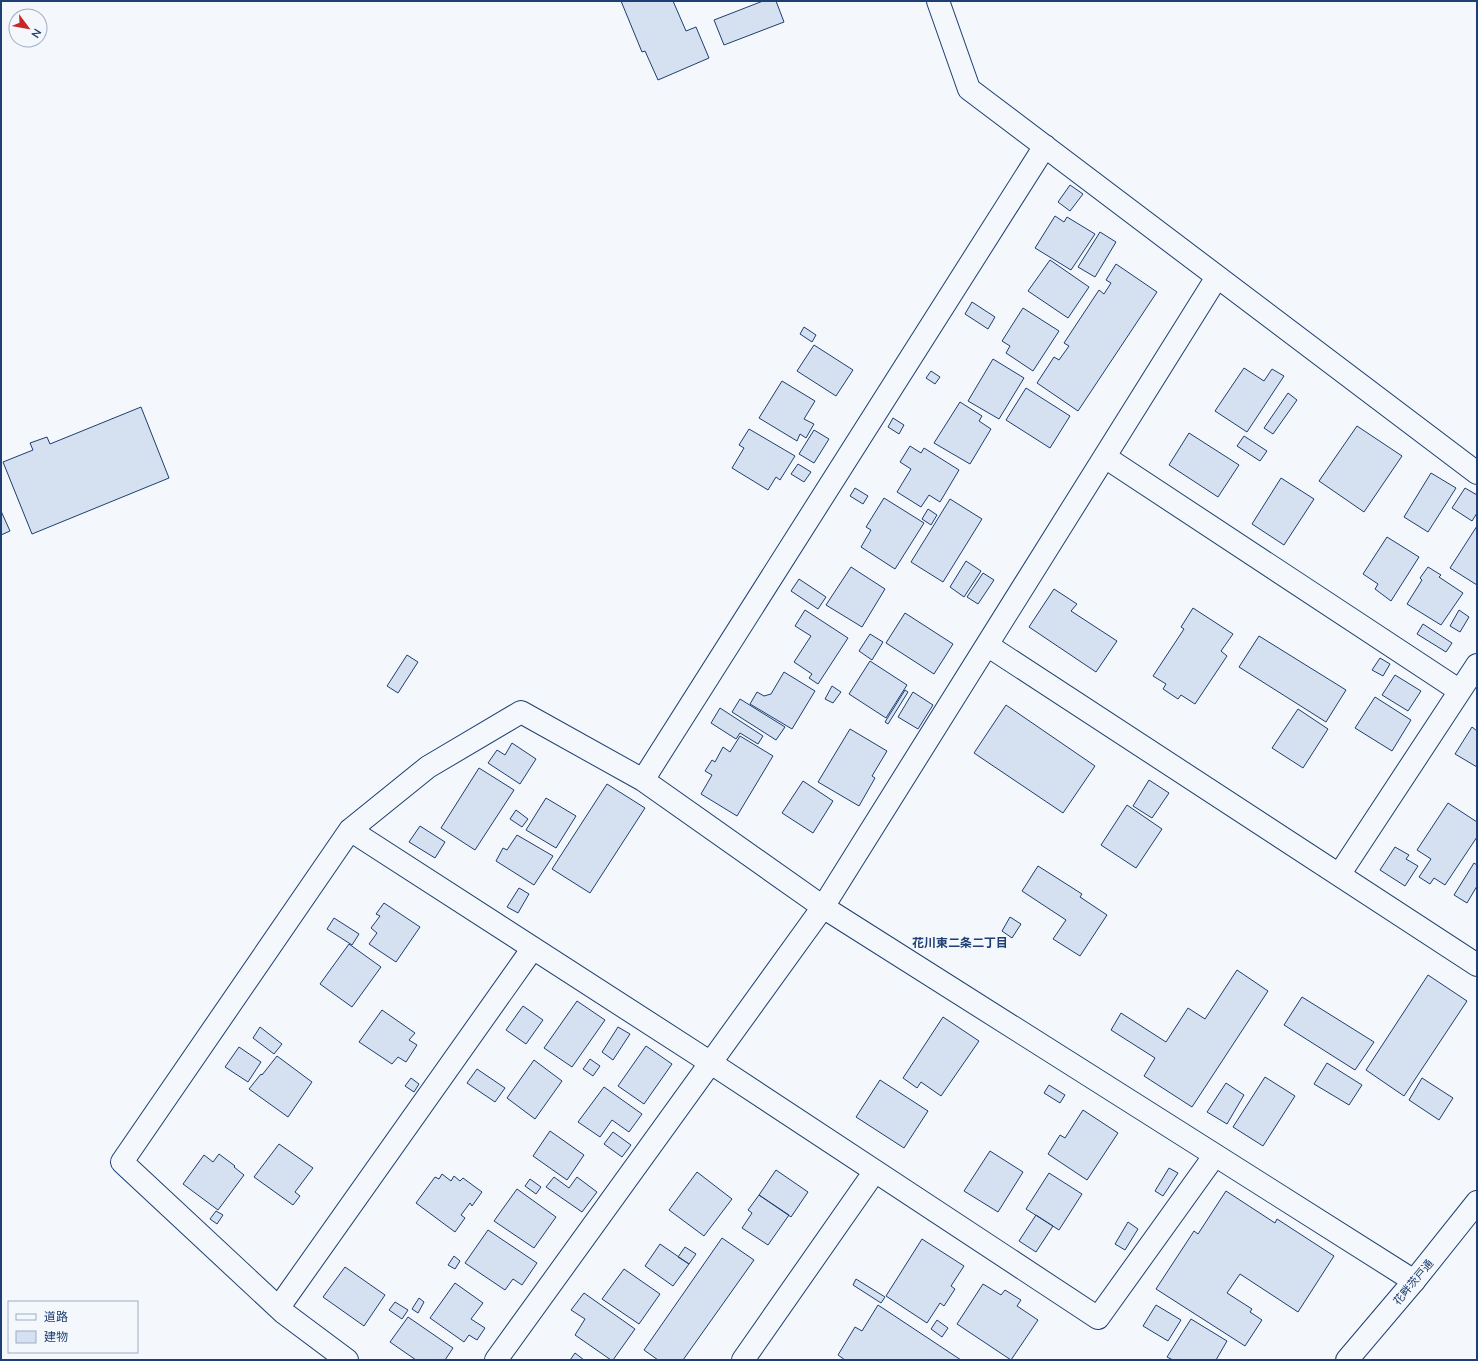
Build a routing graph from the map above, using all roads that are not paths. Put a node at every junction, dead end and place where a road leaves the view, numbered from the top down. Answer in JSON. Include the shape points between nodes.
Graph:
{"nodes":[{"id":1,"x":938,"y":1,"type":"edge"},
{"id":2,"x":1045,"y":146,"type":"junction"},
{"id":3,"x":1217,"y":277,"type":"junction"},
{"id":4,"x":1105,"y":457,"type":"junction"},
{"id":5,"x":1477,"y":473,"type":"edge"},
{"id":6,"x":987,"y":645,"type":"junction"},
{"id":7,"x":1477,"y":665,"type":"edge"},
{"id":8,"x":1460,"y":691,"type":"junction"},
{"id":9,"x":643,"y":780,"type":"junction"},
{"id":10,"x":350,"y":830,"type":"junction"},
{"id":11,"x":1339,"y":875,"type":"junction"},
{"id":12,"x":823,"y":907,"type":"junction"},
{"id":13,"x":533,"y":948,"type":"junction"},
{"id":14,"x":1477,"y":965,"type":"edge"},
{"id":15,"x":711,"y":1063,"type":"junction"},
{"id":16,"x":1215,"y":1155,"type":"junction"},
{"id":17,"x":874,"y":1171,"type":"junction"},
{"id":18,"x":1477,"y":1202,"type":"edge"},
{"id":19,"x":1414,"y":1281,"type":"junction"},
{"id":20,"x":279,"y":1307,"type":"junction"},
{"id":21,"x":347,"y":1360,"type":"edge"},
{"id":22,"x":496,"y":1360,"type":"edge"},
{"id":23,"x":743,"y":1360,"type":"edge"},
{"id":24,"x":1346,"y":1360,"type":"edge"}],
"edges":[{"from":1,"to":2,"type":"street","via":[[969,89]]},
{"from":2,"to":3,"type":"street"},
{"from":2,"to":9,"type":"street"},
{"from":3,"to":4,"type":"street"},
{"from":3,"to":5,"type":"street"},
{"from":4,"to":6,"type":"street"},
{"from":4,"to":8,"type":"street"},
{"from":6,"to":11,"type":"street"},
{"from":6,"to":12,"type":"street"},
{"from":7,"to":8,"type":"street"},
{"from":8,"to":11,"type":"street"},
{"from":9,"to":10,"type":"street","via":[[521,712],[428,767]]},
{"from":9,"to":12,"type":"street"},
{"from":10,"to":13,"type":"street"},
{"from":10,"to":20,"type":"street","via":[[122,1162]]},
{"from":11,"to":14,"type":"street"},
{"from":12,"to":15,"type":"street"},
{"from":12,"to":16,"type":"street"},
{"from":13,"to":15,"type":"street"},
{"from":13,"to":20,"type":"street"},
{"from":15,"to":17,"type":"street"},
{"from":15,"to":22,"type":"street"},
{"from":16,"to":17,"type":"street","via":[[1098,1318]]},
{"from":16,"to":19,"type":"street"},
{"from":17,"to":23,"type":"street"},
{"from":18,"to":19,"type":"street","name":"花畔茨戸通"},
{"from":19,"to":24,"type":"street","name":"花畔茨戸通"},
{"from":20,"to":21,"type":"street"}]}
